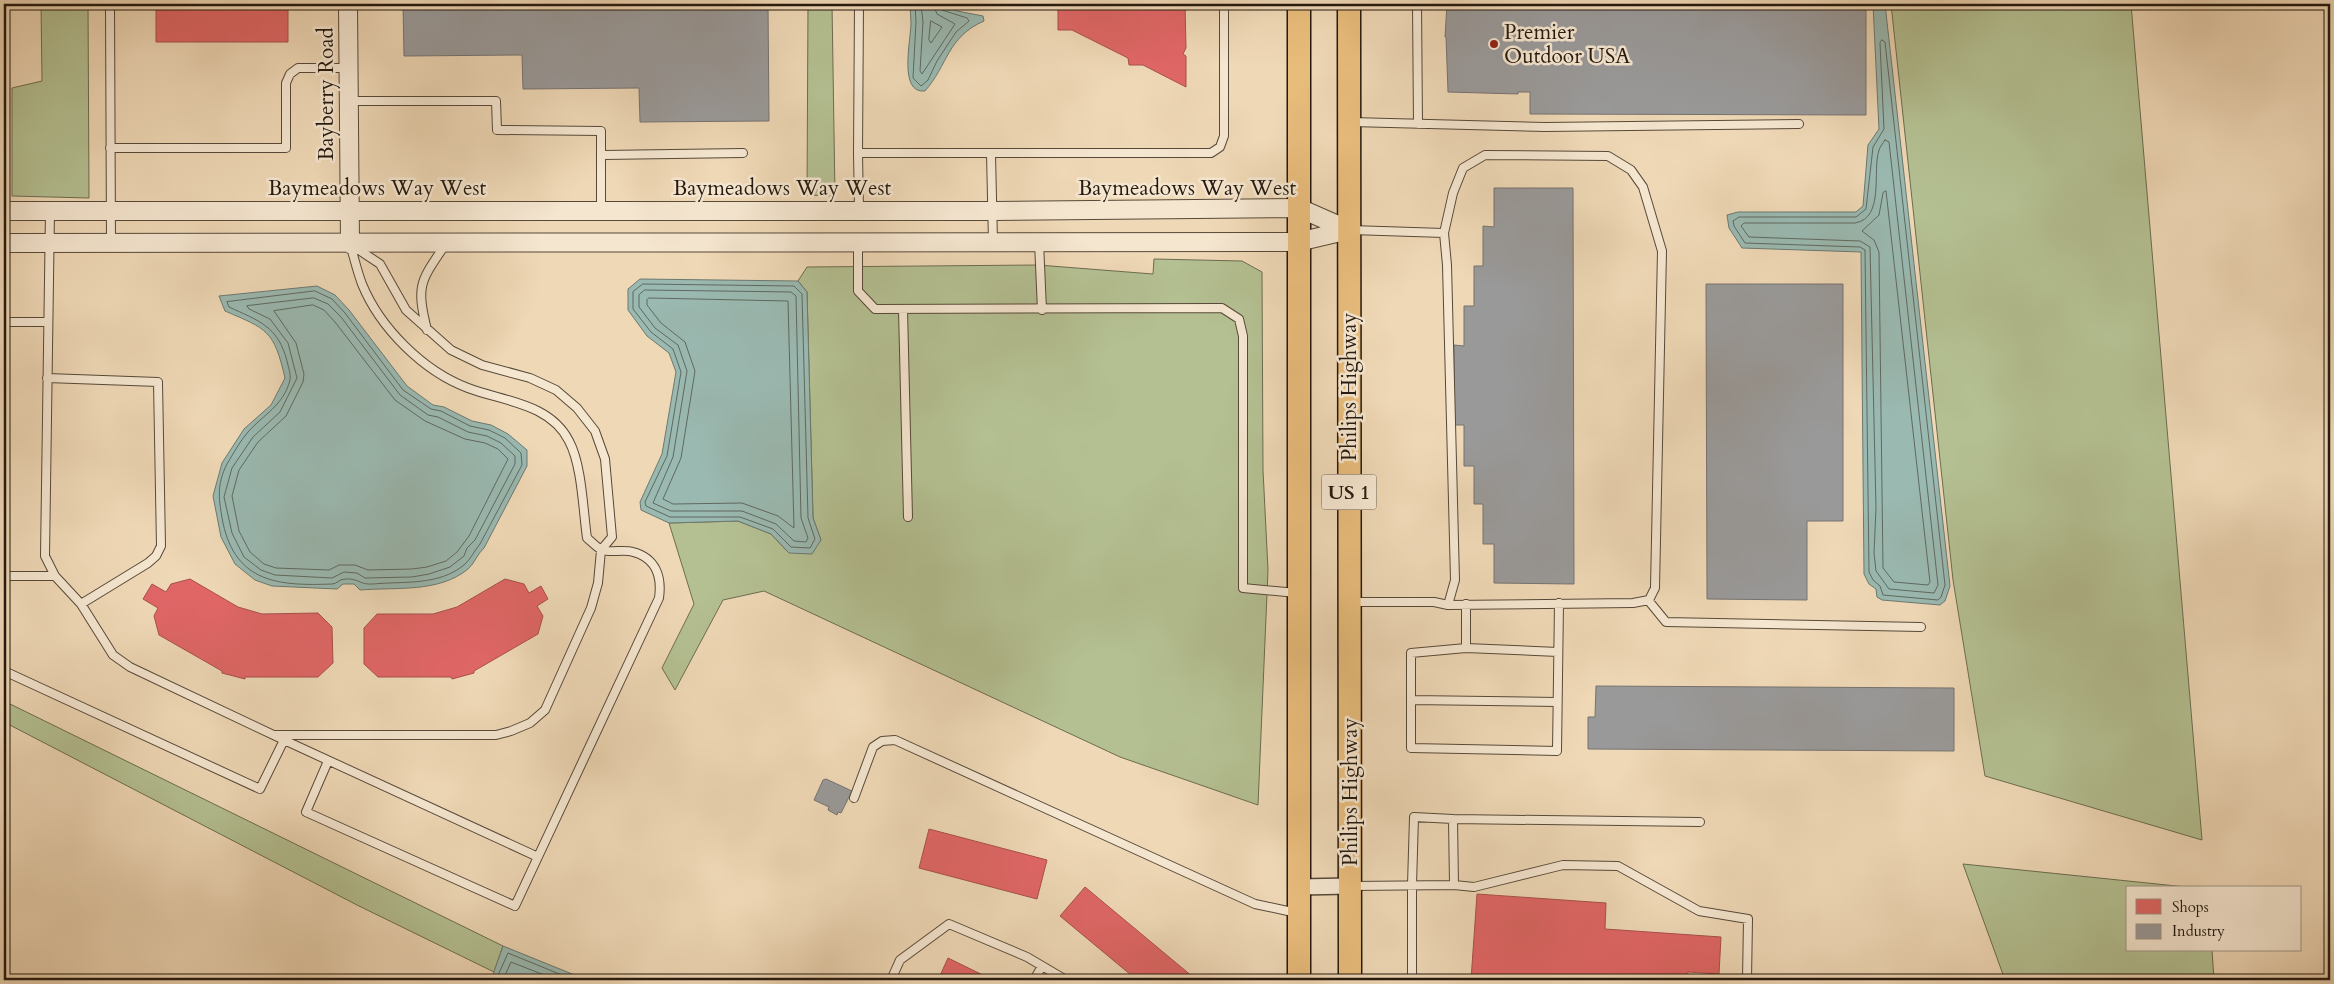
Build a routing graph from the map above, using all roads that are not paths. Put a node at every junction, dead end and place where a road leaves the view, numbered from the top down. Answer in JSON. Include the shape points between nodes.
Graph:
{"nodes":[{"id":1,"x":110,"y":4,"type":"edge"},
{"id":2,"x":348,"y":4,"type":"edge"},
{"id":3,"x":859,"y":4,"type":"edge"},
{"id":4,"x":1224,"y":4,"type":"edge"},
{"id":5,"x":1298,"y":4,"type":"edge"},
{"id":6,"x":1349,"y":4,"type":"edge"},
{"id":7,"x":1417,"y":4,"type":"edge"},
{"id":8,"x":347,"y":68,"type":"junction"},
{"id":9,"x":348,"y":101,"type":"junction"},
{"id":10,"x":1349,"y":122,"type":"junction"},
{"id":11,"x":1418,"y":124,"type":"junction"},
{"id":12,"x":1799,"y":124,"type":"dead end"},
{"id":13,"x":110,"y":148,"type":"junction"},
{"id":14,"x":743,"y":153,"type":"dead end"},
{"id":15,"x":858,"y":154,"type":"junction"},
{"id":16,"x":991,"y":154,"type":"junction"},
{"id":17,"x":602,"y":156,"type":"junction"},
{"id":18,"x":1299,"y":208,"type":"junction"},
{"id":19,"x":859,"y":210,"type":"junction"},
{"id":20,"x":4,"y":211,"type":"edge"},
{"id":21,"x":50,"y":211,"type":"junction"},
{"id":22,"x":110,"y":211,"type":"junction"},
{"id":23,"x":348,"y":211,"type":"junction"},
{"id":24,"x":993,"y":211,"type":"junction"},
{"id":25,"x":602,"y":212,"type":"junction"},
{"id":26,"x":1349,"y":230,"type":"junction"},
{"id":27,"x":1444,"y":233,"type":"junction"},
{"id":28,"x":993,"y":242,"type":"junction"},
{"id":29,"x":1039,"y":242,"type":"junction"},
{"id":30,"x":1298,"y":242,"type":"junction"},
{"id":31,"x":4,"y":243,"type":"edge"},
{"id":32,"x":50,"y":243,"type":"junction"},
{"id":33,"x":111,"y":243,"type":"junction"},
{"id":34,"x":446,"y":243,"type":"junction"},
{"id":35,"x":858,"y":243,"type":"junction"},
{"id":36,"x":350,"y":244,"type":"junction"},
{"id":37,"x":903,"y":309,"type":"junction"},
{"id":38,"x":1042,"y":310,"type":"junction"},
{"id":39,"x":4,"y":322,"type":"edge"},
{"id":40,"x":48,"y":322,"type":"junction"},
{"id":41,"x":427,"y":330,"type":"junction"},
{"id":42,"x":47,"y":378,"type":"junction"},
{"id":43,"x":908,"y":517,"type":"dead end"},
{"id":44,"x":601,"y":550,"type":"junction"},
{"id":45,"x":4,"y":576,"type":"edge"},
{"id":46,"x":55,"y":576,"type":"junction"},
{"id":47,"x":1299,"y":593,"type":"junction"},
{"id":48,"x":1648,"y":600,"type":"junction"},
{"id":49,"x":1349,"y":602,"type":"junction"},
{"id":50,"x":1559,"y":603,"type":"junction"},
{"id":51,"x":81,"y":604,"type":"junction"},
{"id":52,"x":1466,"y":604,"type":"junction"},
{"id":53,"x":1448,"y":605,"type":"junction"},
{"id":54,"x":1921,"y":627,"type":"dead end"},
{"id":55,"x":1466,"y":648,"type":"junction"},
{"id":56,"x":1558,"y":652,"type":"junction"},
{"id":57,"x":4,"y":672,"type":"edge"},
{"id":58,"x":1411,"y":700,"type":"junction"},
{"id":59,"x":1557,"y":702,"type":"junction"},
{"id":60,"x":272,"y":734,"type":"junction"},
{"id":61,"x":284,"y":740,"type":"junction"},
{"id":62,"x":328,"y":761,"type":"junction"},
{"id":63,"x":854,"y":798,"type":"dead end"},
{"id":64,"x":1453,"y":819,"type":"junction"},
{"id":65,"x":1700,"y":822,"type":"dead end"},
{"id":66,"x":538,"y":857,"type":"junction"},
{"id":67,"x":1412,"y":885,"type":"junction"},
{"id":68,"x":1454,"y":885,"type":"junction"},
{"id":69,"x":1350,"y":886,"type":"junction"},
{"id":70,"x":1299,"y":887,"type":"junction"},
{"id":71,"x":1299,"y":914,"type":"junction"},
{"id":72,"x":1042,"y":966,"type":"junction"},
{"id":73,"x":891,"y":980,"type":"edge"},
{"id":74,"x":1034,"y":980,"type":"edge"},
{"id":75,"x":1066,"y":980,"type":"edge"},
{"id":76,"x":1299,"y":980,"type":"edge"},
{"id":77,"x":1350,"y":980,"type":"edge"},
{"id":78,"x":1412,"y":980,"type":"edge"},
{"id":79,"x":1747,"y":980,"type":"edge"}],
"edges":[{"from":1,"to":13,"type":"lane"},
{"from":2,"to":8,"type":"street","name":"Bayberry Road"},
{"from":3,"to":15,"type":"lane"},
{"from":4,"to":16,"type":"lane","via":[[1224,136],[1220,147],[1211,153]]},
{"from":5,"to":18,"type":"main road","number":"US 1"},
{"from":6,"to":10,"type":"main road","name":"Philips Highway","number":"US 1"},
{"from":7,"to":11,"type":"lane"},
{"from":8,"to":9,"type":"street","name":"Bayberry Road"},
{"from":8,"to":13,"type":"lane","via":[[298,68],[290,74],[286,83],[286,148]]},
{"from":9,"to":17,"type":"lane","via":[[496,101],[496,130],[601,131]]},
{"from":9,"to":23,"type":"street","name":"Bayberry Road"},
{"from":10,"to":11,"type":"lane"},
{"from":10,"to":26,"type":"main road","name":"Philips Highway","number":"US 1"},
{"from":11,"to":12,"type":"lane","via":[[1545,127]]},
{"from":13,"to":22,"type":"lane"},
{"from":14,"to":17,"type":"lane"},
{"from":15,"to":16,"type":"lane"},
{"from":15,"to":19,"type":"lane"},
{"from":16,"to":24,"type":"lane"},
{"from":17,"to":25,"type":"lane"},
{"from":18,"to":24,"type":"street","name":"Baymeadows Way West"},
{"from":18,"to":26,"type":"street","name":"Baymeadows Way West"},
{"from":18,"to":30,"type":"main road","number":"US 1"},
{"from":19,"to":24,"type":"street","name":"Baymeadows Way West"},
{"from":19,"to":25,"type":"street","name":"Baymeadows Way West"},
{"from":20,"to":21,"type":"street","name":"Baymeadows Way West"},
{"from":21,"to":22,"type":"street","name":"Baymeadows Way West"},
{"from":21,"to":32,"type":"lane"},
{"from":22,"to":23,"type":"street","name":"Baymeadows Way West"},
{"from":22,"to":33,"type":"lane"},
{"from":23,"to":25,"type":"street","name":"Baymeadows Way West"},
{"from":23,"to":36,"type":"street","name":"Bayberry Road"},
{"from":24,"to":28,"type":"lane"},
{"from":26,"to":27,"type":"lane"},
{"from":26,"to":30,"type":"street"},
{"from":26,"to":49,"type":"main road","name":"Philips Highway","number":"US 1"},
{"from":27,"to":48,"type":"lane","via":[[1453,193],[1463,168],[1484,155],[1608,156],[1630,170],[1643,187],[1662,251],[1654,588]]},
{"from":27,"to":53,"type":"lane","via":[[1455,580]]},
{"from":28,"to":29,"type":"street"},
{"from":28,"to":35,"type":"street"},
{"from":29,"to":30,"type":"street"},
{"from":29,"to":38,"type":"lane"},
{"from":30,"to":47,"type":"main road","number":"US 1"},
{"from":31,"to":32,"type":"street"},
{"from":32,"to":33,"type":"street"},
{"from":32,"to":40,"type":"lane"},
{"from":33,"to":36,"type":"street"},
{"from":34,"to":35,"type":"street"},
{"from":34,"to":36,"type":"street"},
{"from":34,"to":41,"type":"lane","via":[[426,273],[420,289]]},
{"from":35,"to":37,"type":"lane","via":[[858,291],[875,309]]},
{"from":36,"to":41,"type":"lane","via":[[380,264],[406,310]]},
{"from":36,"to":44,"type":"lane","via":[[362,284],[374,308],[394,335],[414,354],[466,387],[535,409],[555,422],[570,440],[579,473],[587,538]]},
{"from":37,"to":38,"type":"lane"},
{"from":37,"to":43,"type":"lane"},
{"from":38,"to":47,"type":"lane","via":[[1222,308],[1239,319],[1243,336],[1243,588]]},
{"from":39,"to":40,"type":"lane"},
{"from":40,"to":42,"type":"lane"},
{"from":41,"to":44,"type":"lane","via":[[451,350],[482,365],[530,378],[556,390],[595,431],[605,459],[612,537]]},
{"from":42,"to":46,"type":"lane","via":[[45,556]]},
{"from":42,"to":51,"type":"lane","via":[[158,382],[161,546],[148,564]]},
{"from":44,"to":60,"type":"lane","via":[[598,583],[591,608],[545,710],[530,723],[496,735]]},
{"from":44,"to":66,"type":"lane","via":[[633,552],[649,560],[658,572],[659,598]]},
{"from":45,"to":46,"type":"lane"},
{"from":46,"to":51,"type":"lane"},
{"from":47,"to":70,"type":"main road","number":"US 1"},
{"from":48,"to":50,"type":"lane"},
{"from":48,"to":54,"type":"lane","via":[[1666,622]]},
{"from":49,"to":53,"type":"lane","via":[[1434,602]]},
{"from":49,"to":69,"type":"main road","name":"Philips Highway","number":"US 1"},
{"from":50,"to":52,"type":"lane"},
{"from":50,"to":56,"type":"lane"},
{"from":51,"to":60,"type":"lane","via":[[113,655],[130,667]]},
{"from":52,"to":53,"type":"lane"},
{"from":52,"to":55,"type":"lane"},
{"from":55,"to":56,"type":"lane"},
{"from":55,"to":58,"type":"lane","via":[[1411,653]]},
{"from":56,"to":59,"type":"lane"},
{"from":57,"to":61,"type":"lane","via":[[260,789]]},
{"from":58,"to":59,"type":"lane"},
{"from":58,"to":59,"type":"lane","via":[[1411,748],[1557,751]]},
{"from":60,"to":61,"type":"lane"},
{"from":61,"to":62,"type":"lane"},
{"from":62,"to":66,"type":"lane"},
{"from":62,"to":66,"type":"lane","via":[[306,812],[515,906]]},
{"from":63,"to":71,"type":"lane","via":[[873,748],[882,741],[895,740],[1255,904]]},
{"from":64,"to":65,"type":"lane"},
{"from":64,"to":67,"type":"lane","via":[[1414,817]]},
{"from":64,"to":68,"type":"lane"},
{"from":67,"to":68,"type":"lane"},
{"from":67,"to":69,"type":"lane"},
{"from":67,"to":78,"type":"lane"},
{"from":68,"to":79,"type":"lane","via":[[1474,887],[1563,865],[1618,866],[1699,911],[1748,919]]},
{"from":69,"to":70,"type":"street"},
{"from":69,"to":77,"type":"main road","name":"Philips Highway","number":"US 1"},
{"from":70,"to":71,"type":"main road","number":"US 1"},
{"from":71,"to":76,"type":"main road","number":"US 1"},
{"from":72,"to":73,"type":"lane","via":[[949,924],[900,960]]},
{"from":72,"to":74,"type":"lane"},
{"from":72,"to":75,"type":"lane"}]}
